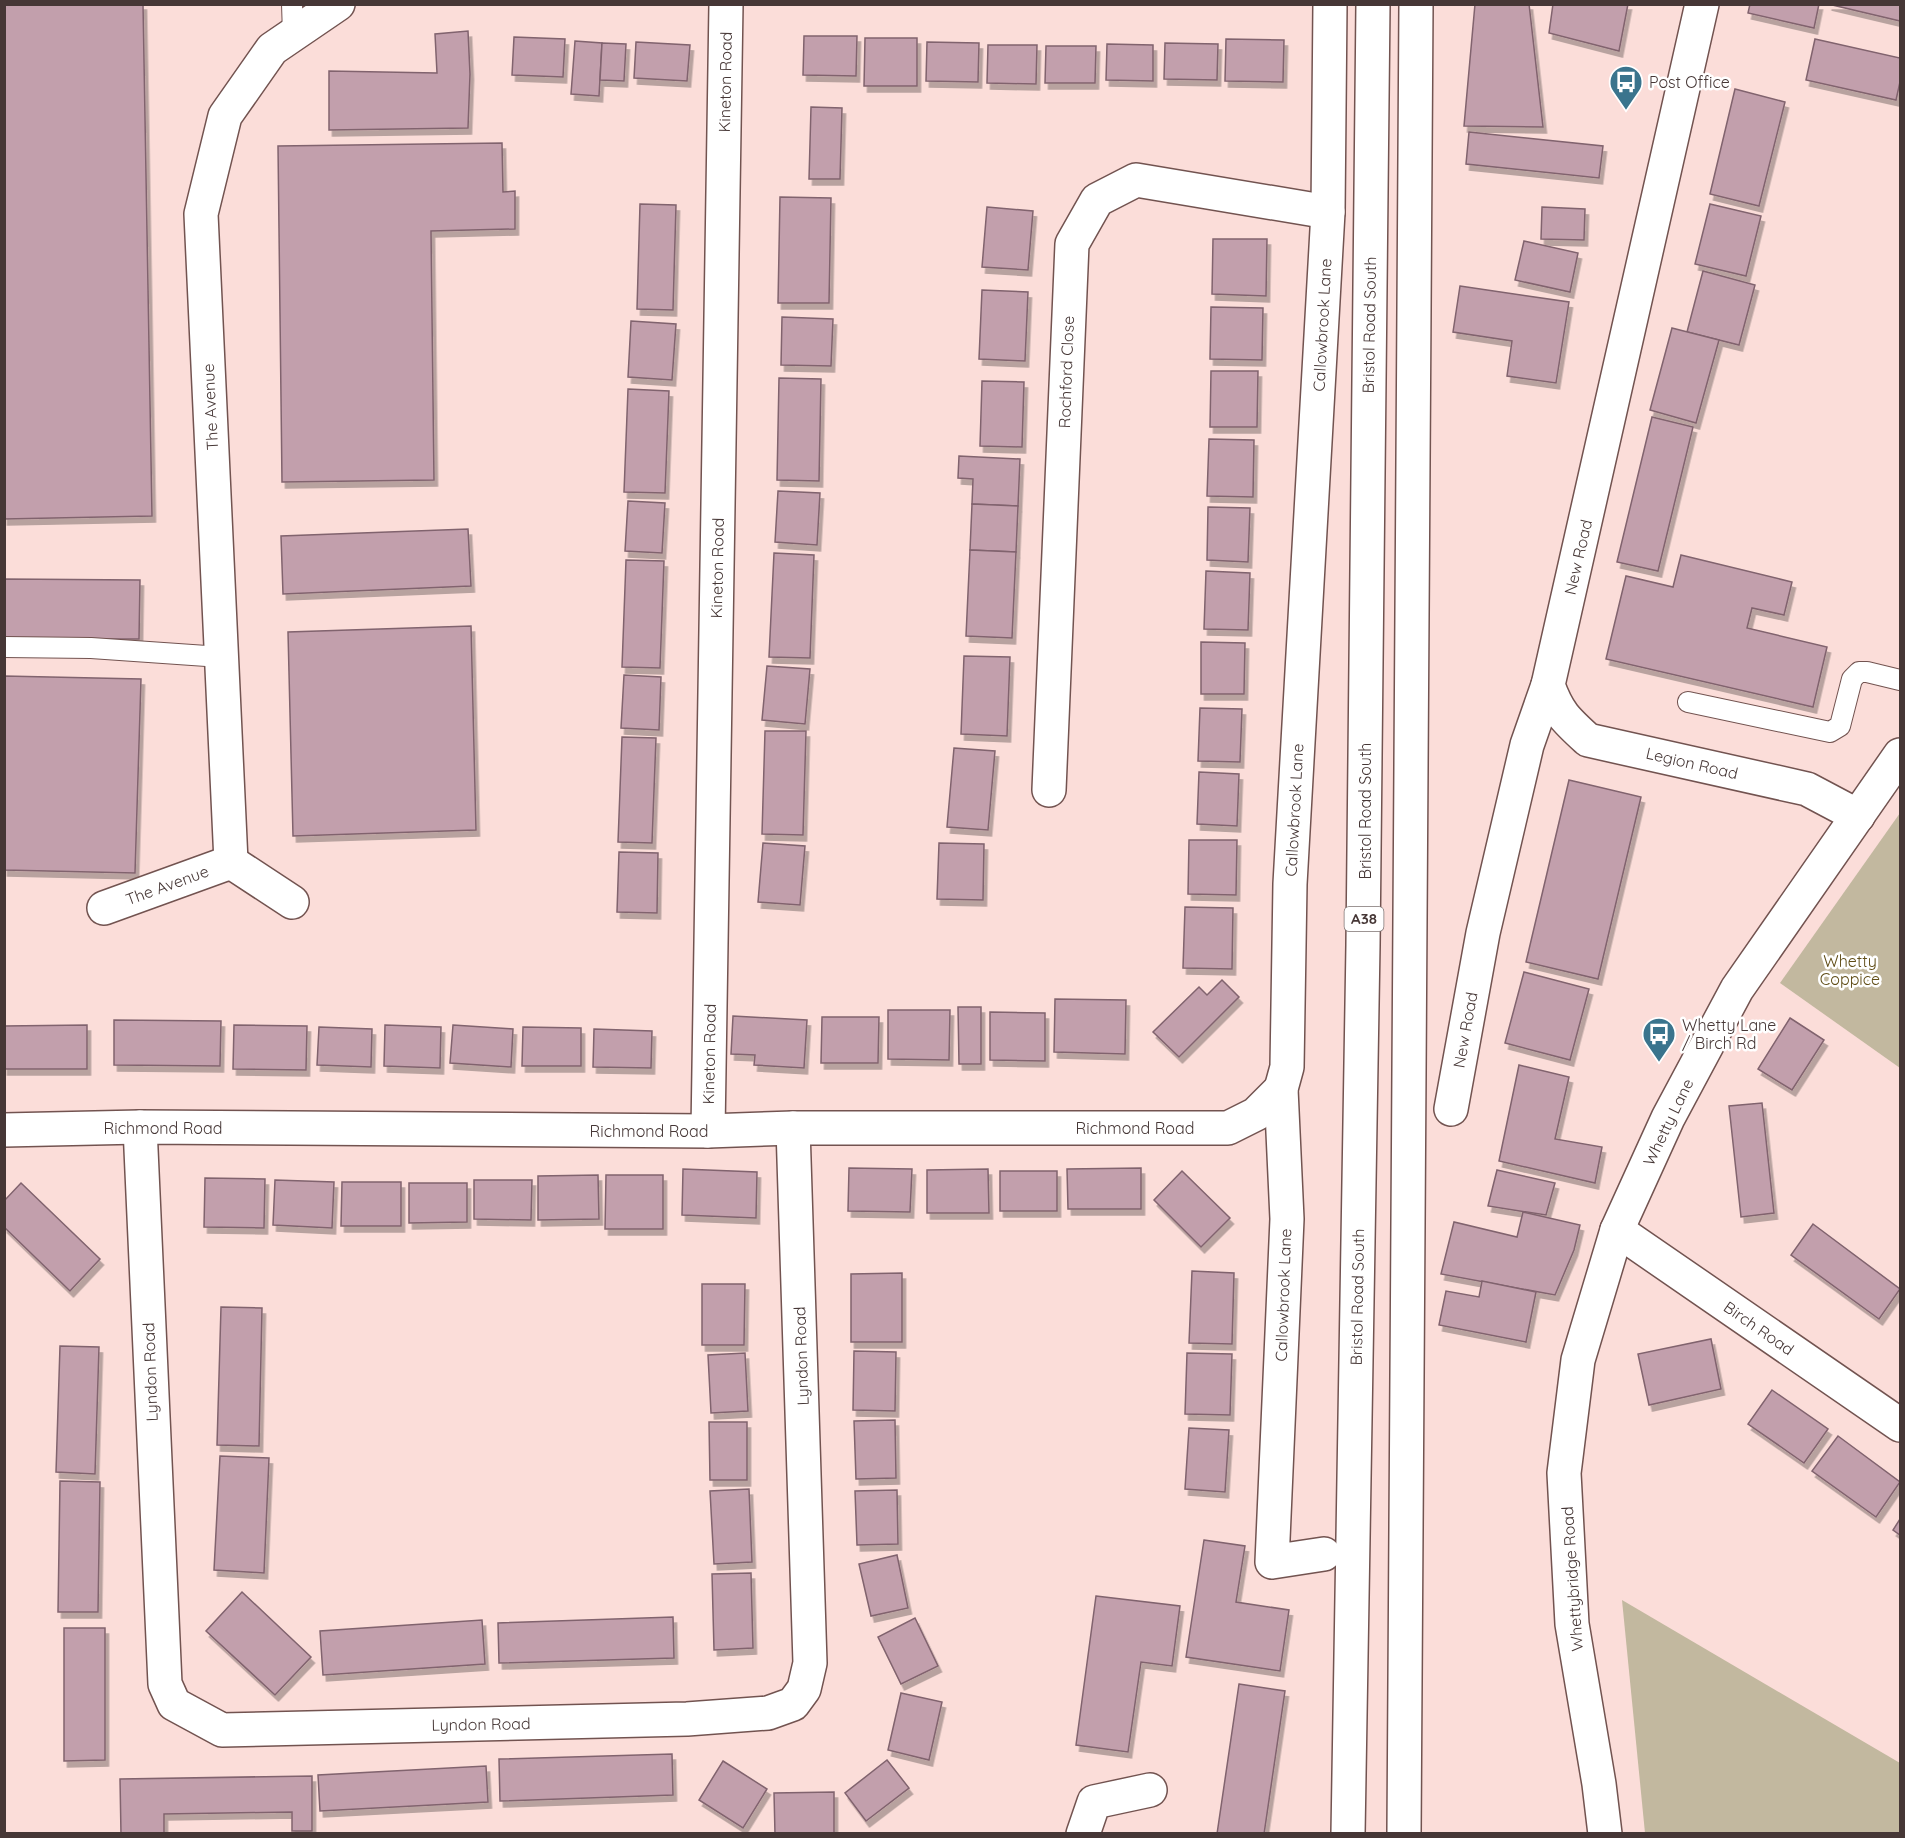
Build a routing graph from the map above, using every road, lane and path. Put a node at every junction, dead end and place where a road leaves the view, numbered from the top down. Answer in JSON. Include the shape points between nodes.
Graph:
{"nodes":[{"id":1,"x":338,"y":4,"type":"edge"},
{"id":2,"x":726,"y":4,"type":"edge"},
{"id":3,"x":1330,"y":4,"type":"edge"},
{"id":4,"x":1373,"y":4,"type":"edge"},
{"id":5,"x":1416,"y":4,"type":"edge"},
{"id":6,"x":1702,"y":4,"type":"edge"},
{"id":7,"x":293,"y":20,"type":"edge"},
{"id":8,"x":1328,"y":212,"type":"junction"},
{"id":9,"x":4,"y":647,"type":"edge"},
{"id":10,"x":221,"y":657,"type":"junction"},
{"id":11,"x":1900,"y":680,"type":"edge"},
{"id":12,"x":1548,"y":685,"type":"junction"},
{"id":13,"x":1688,"y":702,"type":"dead end"},
{"id":14,"x":1900,"y":755,"type":"edge"},
{"id":15,"x":1049,"y":790,"type":"dead end"},
{"id":16,"x":1858,"y":816,"type":"junction"},
{"id":17,"x":231,"y":862,"type":"junction"},
{"id":18,"x":292,"y":902,"type":"dead end"},
{"id":19,"x":104,"y":908,"type":"dead end"},
{"id":20,"x":1281,"y":1089,"type":"junction"},
{"id":21,"x":1451,"y":1109,"type":"dead end"},
{"id":22,"x":140,"y":1127,"type":"junction"},
{"id":23,"x":793,"y":1128,"type":"junction"},
{"id":24,"x":4,"y":1130,"type":"edge"},
{"id":25,"x":708,"y":1131,"type":"junction"},
{"id":26,"x":1617,"y":1230,"type":"junction"},
{"id":27,"x":1578,"y":1360,"type":"joint"},
{"id":28,"x":1900,"y":1425,"type":"edge"},
{"id":29,"x":1324,"y":1554,"type":"dead end"},
{"id":30,"x":1404,"y":1786,"type":"junction"},
{"id":31,"x":1150,"y":1790,"type":"dead end"},
{"id":32,"x":1083,"y":1833,"type":"edge"},
{"id":33,"x":1348,"y":1833,"type":"edge"},
{"id":34,"x":1404,"y":1833,"type":"edge"},
{"id":35,"x":1421,"y":1833,"type":"edge"},
{"id":36,"x":1605,"y":1833,"type":"edge"}],
"edges":[{"from":1,"to":7,"type":"main road","name":"The Avenue"},
{"from":2,"to":25,"type":"main road","name":"Kineton Road"},
{"from":3,"to":8,"type":"main road","name":"Callowbrook Lane"},
{"from":4,"to":33,"type":"main road","name":"Bristol Road South","number":"A38","via":[[1363,957]]},
{"from":5,"to":30,"type":"main road"},
{"from":6,"to":12,"type":"main road","name":"New Road"},
{"from":7,"to":10,"type":"main road","name":"The Avenue","via":[[225,116],[201,214]]},
{"from":8,"to":15,"type":"main road","name":"Rochford Close","via":[[1136,180],[1097,200],[1072,244]]},
{"from":8,"to":20,"type":"main road","name":"Callowbrook Lane","via":[[1290,884],[1287,1067]]},
{"from":9,"to":10,"type":"lane","via":[[91,648]]},
{"from":10,"to":17,"type":"main road","name":"The Avenue"},
{"from":11,"to":13,"type":"lane","via":[[1859,672],[1852,679],[1840,726],[1830,732]]},
{"from":12,"to":16,"type":"main road","name":"Legion Road","via":[[1567,721],[1588,740],[1807,789]]},
{"from":12,"to":21,"type":"main road","name":"New Road","via":[[1527,746],[1483,933]]},
{"from":14,"to":16,"type":"main road","name":"Whetty Lane"},
{"from":16,"to":26,"type":"main road","name":"Whetty Lane","via":[[1737,989],[1668,1118]]},
{"from":17,"to":18,"type":"main road","name":"The Avenue"},
{"from":17,"to":19,"type":"main road","name":"The Avenue"},
{"from":20,"to":23,"type":"main road","name":"Richmond Road","via":[[1256,1114],[1228,1128]]},
{"from":20,"to":29,"type":"main road","name":"Callowbrook Lane","via":[[1287,1219],[1272,1562]]},
{"from":22,"to":23,"type":"main road","name":"Lyndon Road","via":[[165,1684],[174,1704],[222,1730],[687,1719],[768,1713],[793,1704],[804,1689],[810,1663]]},
{"from":22,"to":24,"type":"main road","name":"Richmond Road"},
{"from":22,"to":25,"type":"main road","name":"Richmond Road"},
{"from":23,"to":25,"type":"main road","name":"Richmond Road"},
{"from":26,"to":27,"type":"main road","name":"Whetty Lane"},
{"from":26,"to":28,"type":"main road","name":"Birch Road"},
{"from":27,"to":36,"type":"main road","name":"Whettybridge Road","via":[[1564,1473],[1572,1624]]},
{"from":30,"to":34,"type":"main road"},
{"from":30,"to":35,"type":"main road"},
{"from":31,"to":32,"type":"main road","via":[[1094,1802]]}]}
